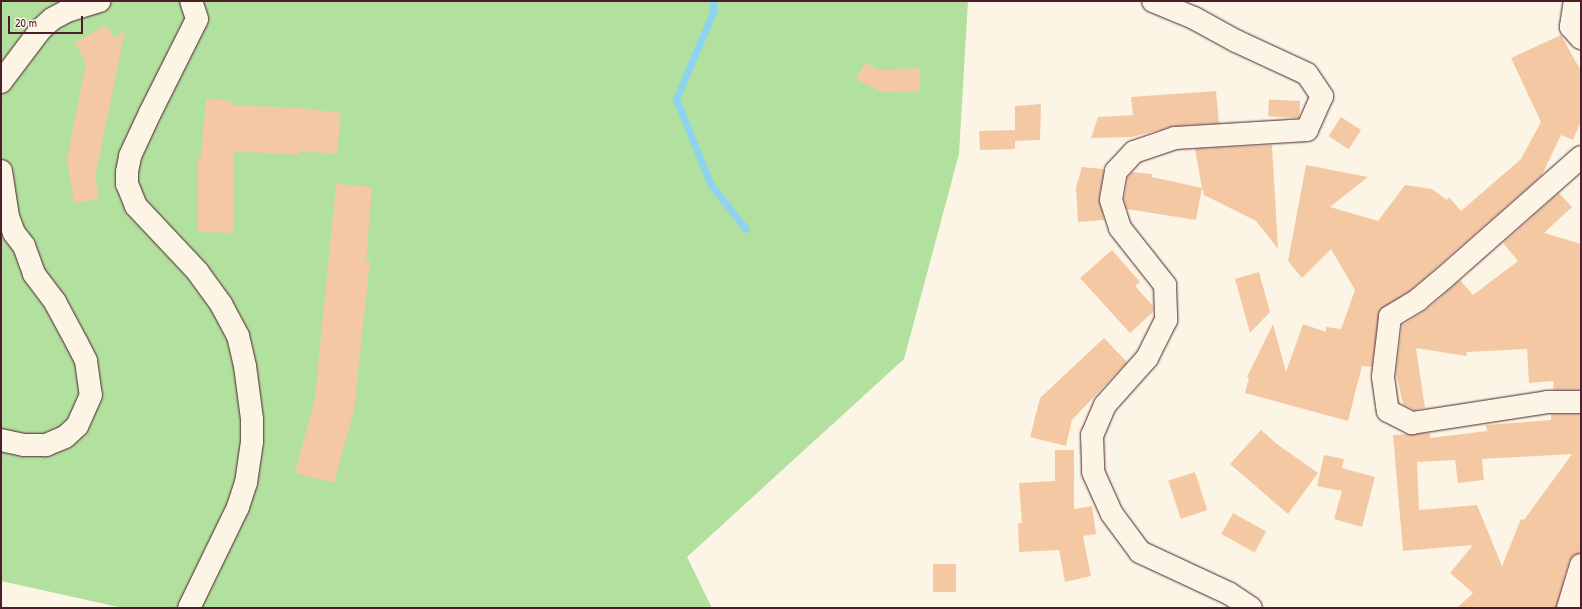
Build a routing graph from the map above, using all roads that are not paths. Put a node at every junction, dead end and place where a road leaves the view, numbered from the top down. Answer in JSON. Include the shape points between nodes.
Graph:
{"nodes":[{"id":1,"x":100,"y":1,"type":"edge"},
{"id":2,"x":191,"y":1,"type":"edge"},
{"id":3,"x":1153,"y":1,"type":"edge"},
{"id":4,"x":1579,"y":1,"type":"edge"},
{"id":5,"x":1581,"y":38,"type":"edge"},
{"id":6,"x":1,"y":82,"type":"edge"},
{"id":7,"x":1581,"y":157,"type":"edge"},
{"id":8,"x":1,"y":171,"type":"edge"},
{"id":9,"x":1581,"y":402,"type":"edge"},
{"id":10,"x":1,"y":440,"type":"edge"},
{"id":11,"x":1581,"y":565,"type":"edge"},
{"id":12,"x":189,"y":608,"type":"edge"},
{"id":13,"x":1251,"y":608,"type":"edge"},
{"id":14,"x":1568,"y":608,"type":"edge"}],
"edges":[{"from":1,"to":6,"type":"street","via":[[67,10],[52,19],[41,29]]},
{"from":2,"to":12,"type":"street","via":[[197,19],[130,156],[127,172],[128,189],[136,206],[198,272],[221,304],[238,336],[248,385],[252,442],[246,483],[238,507]]},
{"from":3,"to":13,"type":"street","via":[[1194,18],[1307,74],[1322,96],[1307,130],[1174,138],[1134,152],[1116,171],[1111,200],[1120,228],[1165,285],[1166,320],[1147,358],[1105,405],[1092,435],[1093,472],[1112,514],[1140,552],[1230,594]]},
{"from":4,"to":5,"type":"street","via":[[1574,8],[1571,27]]},
{"from":7,"to":9,"type":"street","via":[[1418,300],[1390,317],[1383,377],[1388,411],[1412,423],[1547,402]]},
{"from":8,"to":10,"type":"street","via":[[8,218],[14,233],[24,246],[34,274],[55,302],[86,361],[91,395],[77,426],[65,438],[46,445],[24,445]]},
{"from":11,"to":14,"type":"street"}]}
